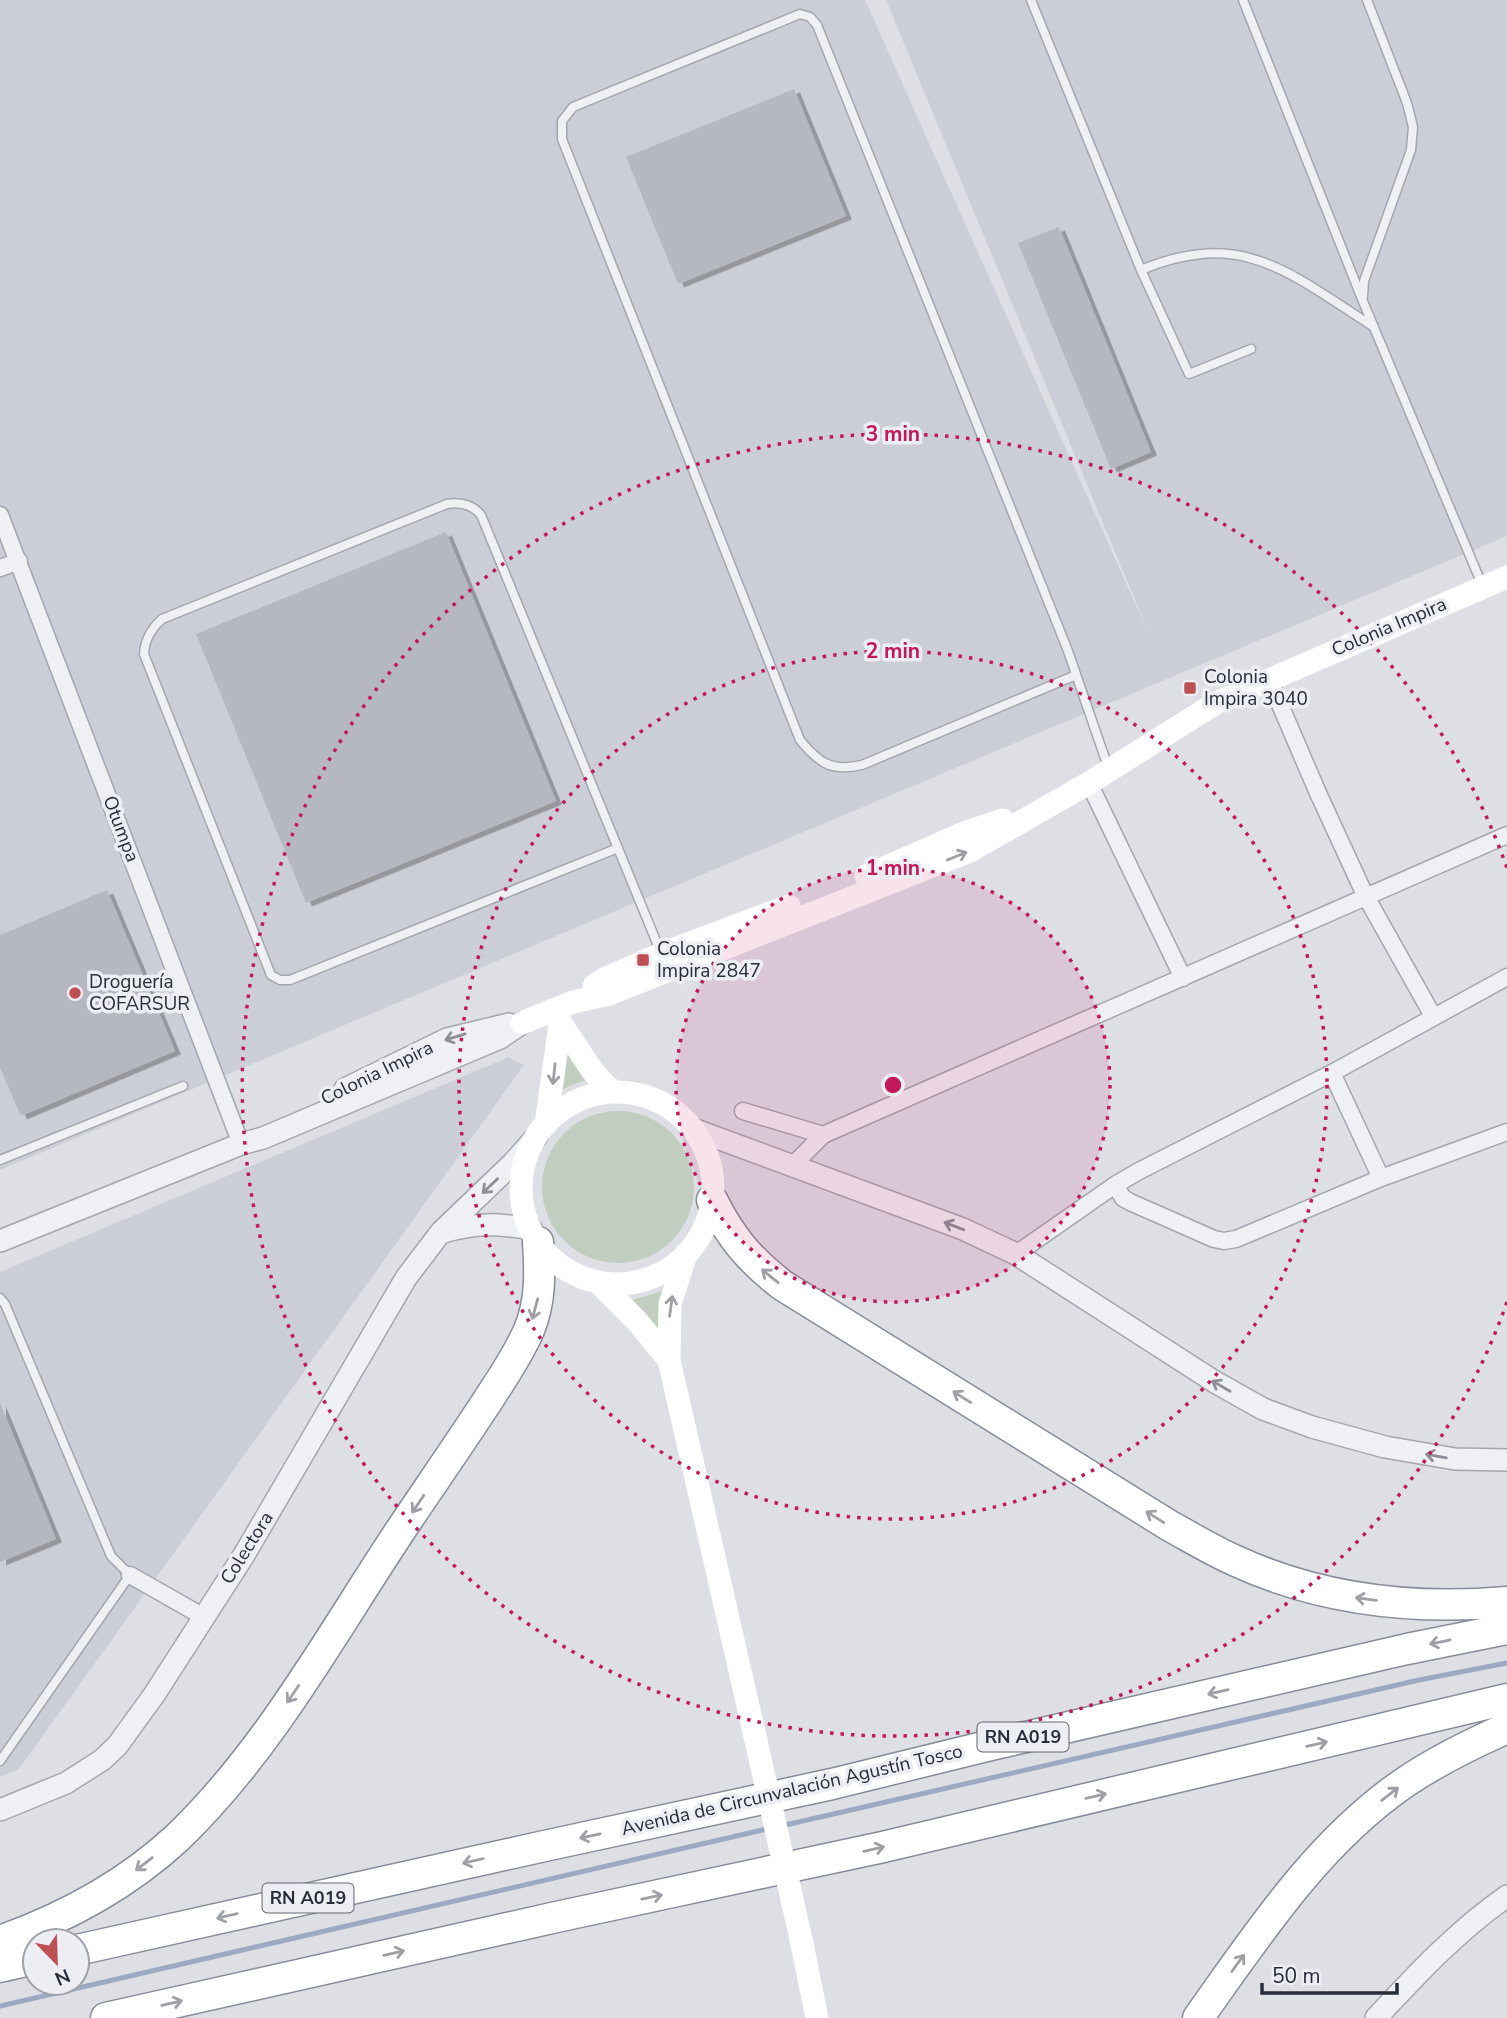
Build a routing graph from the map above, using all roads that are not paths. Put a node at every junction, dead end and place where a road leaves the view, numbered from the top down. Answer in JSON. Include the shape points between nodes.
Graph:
{"nodes":[{"id":1,"x":1031,"y":0,"type":"edge"},
{"id":2,"x":1243,"y":0,"type":"edge"},
{"id":3,"x":1367,"y":0,"type":"edge"},
{"id":4,"x":1141,"y":270,"type":"junction"},
{"id":5,"x":1362,"y":299,"type":"junction"},
{"id":6,"x":1374,"y":327,"type":"junction"},
{"id":7,"x":1251,"y":349,"type":"dead end"},
{"id":8,"x":0,"y":515,"type":"edge"},
{"id":9,"x":19,"y":561,"type":"junction"},
{"id":10,"x":0,"y":569,"type":"edge"},
{"id":11,"x":1507,"y":577,"type":"edge"},
{"id":12,"x":1483,"y":587,"type":"junction"},
{"id":13,"x":1076,"y":675,"type":"junction"},
{"id":14,"x":1269,"y":679,"type":"junction"},
{"id":15,"x":1109,"y":769,"type":"junction"},
{"id":16,"x":1089,"y":783,"type":"junction"},
{"id":17,"x":1053,"y":804,"type":"junction"},
{"id":18,"x":1507,"y":835,"type":"edge"},
{"id":19,"x":618,"y":848,"type":"junction"},
{"id":20,"x":1365,"y":895,"type":"junction"},
{"id":21,"x":661,"y":954,"type":"junction"},
{"id":22,"x":1507,"y":976,"type":"edge"},
{"id":23,"x":1182,"y":978,"type":"junction"},
{"id":24,"x":563,"y":1011,"type":"junction"},
{"id":25,"x":1433,"y":1016,"type":"junction"},
{"id":26,"x":522,"y":1023,"type":"joint"},
{"id":27,"x":1332,"y":1073,"type":"junction"},
{"id":28,"x":183,"y":1086,"type":"dead end"},
{"id":29,"x":614,"y":1092,"type":"junction"},
{"id":30,"x":743,"y":1111,"type":"dead end"},
{"id":31,"x":693,"y":1129,"type":"junction"},
{"id":32,"x":541,"y":1130,"type":"junction"},
{"id":33,"x":1507,"y":1132,"type":"edge"},
{"id":34,"x":823,"y":1135,"type":"junction"},
{"id":35,"x":241,"y":1144,"type":"junction"},
{"id":36,"x":0,"y":1160,"type":"edge"},
{"id":37,"x":792,"y":1166,"type":"junction"},
{"id":38,"x":1381,"y":1178,"type":"junction"},
{"id":39,"x":1115,"y":1185,"type":"junction"},
{"id":40,"x":712,"y":1200,"type":"junction"},
{"id":41,"x":441,"y":1232,"type":"junction"},
{"id":42,"x":534,"y":1236,"type":"junction"},
{"id":43,"x":0,"y":1241,"type":"edge"},
{"id":44,"x":686,"y":1254,"type":"junction"},
{"id":45,"x":1016,"y":1254,"type":"junction"},
{"id":46,"x":598,"y":1282,"type":"junction"},
{"id":47,"x":0,"y":1298,"type":"edge"},
{"id":48,"x":669,"y":1360,"type":"junction"},
{"id":49,"x":1505,"y":1460,"type":"edge"},
{"id":50,"x":130,"y":1575,"type":"junction"},
{"id":51,"x":1507,"y":1602,"type":"edge"},
{"id":52,"x":204,"y":1617,"type":"junction"},
{"id":53,"x":1507,"y":1629,"type":"edge"},
{"id":54,"x":1507,"y":1699,"type":"edge"},
{"id":55,"x":1507,"y":1728,"type":"edge"},
{"id":56,"x":0,"y":1760,"type":"edge"},
{"id":57,"x":0,"y":1810,"type":"edge"},
{"id":58,"x":1507,"y":1896,"type":"edge"},
{"id":59,"x":0,"y":1941,"type":"edge"},
{"id":60,"x":91,"y":1947,"type":"edge"},
{"id":61,"x":21,"y":1962,"type":"edge"},
{"id":62,"x":0,"y":1967,"type":"edge"},
{"id":63,"x":106,"y":2018,"type":"edge"},
{"id":64,"x":817,"y":2018,"type":"edge"},
{"id":65,"x":1198,"y":2018,"type":"edge"},
{"id":66,"x":1376,"y":2018,"type":"edge"}],
"edges":[{"from":1,"to":4,"type":"lane"},
{"from":2,"to":5,"type":"lane"},
{"from":3,"to":5,"type":"lane","via":[[1413,127],[1411,150],[1364,281]]},
{"from":4,"to":6,"type":"lane","via":[[1203,253],[1259,259]]},
{"from":4,"to":7,"type":"lane","via":[[1189,374]]},
{"from":5,"to":6,"type":"lane"},
{"from":6,"to":12,"type":"lane"},
{"from":8,"to":9,"type":"street","name":"Otumpa"},
{"from":9,"to":10,"type":"street"},
{"from":9,"to":35,"type":"street","name":"Otumpa"},
{"from":11,"to":12,"type":"main road","name":"Colonia Impira"},
{"from":12,"to":14,"type":"main road","name":"Colonia Impira"},
{"from":13,"to":13,"type":"lane","via":[[810,17],[800,14],[573,107],[562,121],[562,139],[800,740],[814,756],[833,768],[862,765]]},
{"from":13,"to":15,"type":"lane"},
{"from":14,"to":15,"type":"main road","name":"Colonia Impira","via":[[1216,703]]},
{"from":14,"to":20,"type":"street"},
{"from":15,"to":16,"type":"main road","name":"Colonia Impira"},
{"from":16,"to":17,"type":"main road","name":"Colonia Impira"},
{"from":16,"to":23,"type":"street"},
{"from":17,"to":21,"type":"main road","name":"Colonia Impira","via":[[964,834]]},
{"from":24,"to":17,"type":"main road","name":"Colonia Impira","one_way":true,"via":[[970,851]]},
{"from":18,"to":20,"type":"street"},
{"from":19,"to":19,"type":"lane","via":[[475,508],[458,502],[447,504],[162,619],[145,643],[145,654],[271,975],[279,980],[290,980]]},
{"from":19,"to":21,"type":"lane"},
{"from":20,"to":23,"type":"street"},
{"from":20,"to":25,"type":"street"},
{"from":21,"to":24,"type":"main road","name":"Colonia Impira","via":[[604,979]]},
{"from":22,"to":25,"type":"street"},
{"from":23,"to":34,"type":"street"},
{"from":24,"to":26,"type":"main road","name":"Colonia Impira"},
{"from":24,"to":29,"type":"main road","via":[[589,1069]]},
{"from":24,"to":32,"type":"main road","one_way":true},
{"from":25,"to":27,"type":"street"},
{"from":26,"to":35,"type":"street","name":"Colonia Impira","via":[[500,1038]]},
{"from":27,"to":38,"type":"street"},
{"from":27,"to":39,"type":"street"},
{"from":28,"to":36,"type":"lane"},
{"from":29,"to":31,"type":"main road","via":[[656,1100]]},
{"from":29,"to":32,"type":"main road","via":[[577,1101]]},
{"from":30,"to":34,"type":"street"},
{"from":31,"to":37,"type":"street"},
{"from":31,"to":40,"type":"main road","via":[[709,1159]]},
{"from":32,"to":41,"type":"street","name":"Colectora","one_way":true},
{"from":32,"to":42,"type":"main road","via":[[528,1152],[522,1183],[524,1213]]},
{"from":33,"to":38,"type":"street"},
{"from":34,"to":37,"type":"street"},
{"from":35,"to":43,"type":"street","name":"Colonia Impira"},
{"from":45,"to":37,"type":"street","one_way":true,"via":[[963,1229]]},
{"from":38,"to":39,"type":"street","via":[[1224,1241],[1130,1202]]},
{"from":39,"to":45,"type":"street"},
{"from":40,"to":44,"type":"main road","via":[[702,1234]]},
{"from":51,"to":40,"type":"highway","one_way":true,"via":[[1424,1604],[1358,1599],[1234,1560],[1170,1526],[782,1285],[737,1244]]},
{"from":41,"to":42,"type":"street","via":[[485,1224]]},
{"from":41,"to":52,"type":"street","name":"Colectora","via":[[390,1303]]},
{"from":42,"to":46,"type":"main road","via":[[570,1271]]},
{"from":42,"to":59,"type":"highway","one_way":true,"via":[[539,1290],[522,1345],[242,1766],[190,1825],[126,1878],[79,1907]]},
{"from":44,"to":46,"type":"main road","via":[[666,1270],[642,1280]]},
{"from":48,"to":44,"type":"main road","one_way":true,"via":[[670,1304]]},
{"from":49,"to":45,"type":"street","one_way":true,"via":[[1455,1460],[1385,1447],[1262,1409]]},
{"from":46,"to":48,"type":"main road"},
{"from":47,"to":50,"type":"lane","via":[[111,1556]]},
{"from":48,"to":64,"type":"main road","bridge":true},
{"from":50,"to":52,"type":"street"},
{"from":50,"to":56,"type":"lane"},
{"from":52,"to":57,"type":"street","name":"Colectora","via":[[117,1746],[66,1783]]},
{"from":53,"to":60,"type":"highway","name":"Avenida de Circunvalación Agustín Tosco","number":"RN A019","one_way":true,"via":[[780,1796]]},
{"from":63,"to":54,"type":"highway","one_way":true,"via":[[870,1850]]},
{"from":65,"to":55,"type":"highway","one_way":true,"via":[[1305,1874],[1336,1841],[1402,1784]]},
{"from":58,"to":66,"type":"street","via":[[1440,1950]]},
{"from":61,"to":62,"type":"highway"}]}
